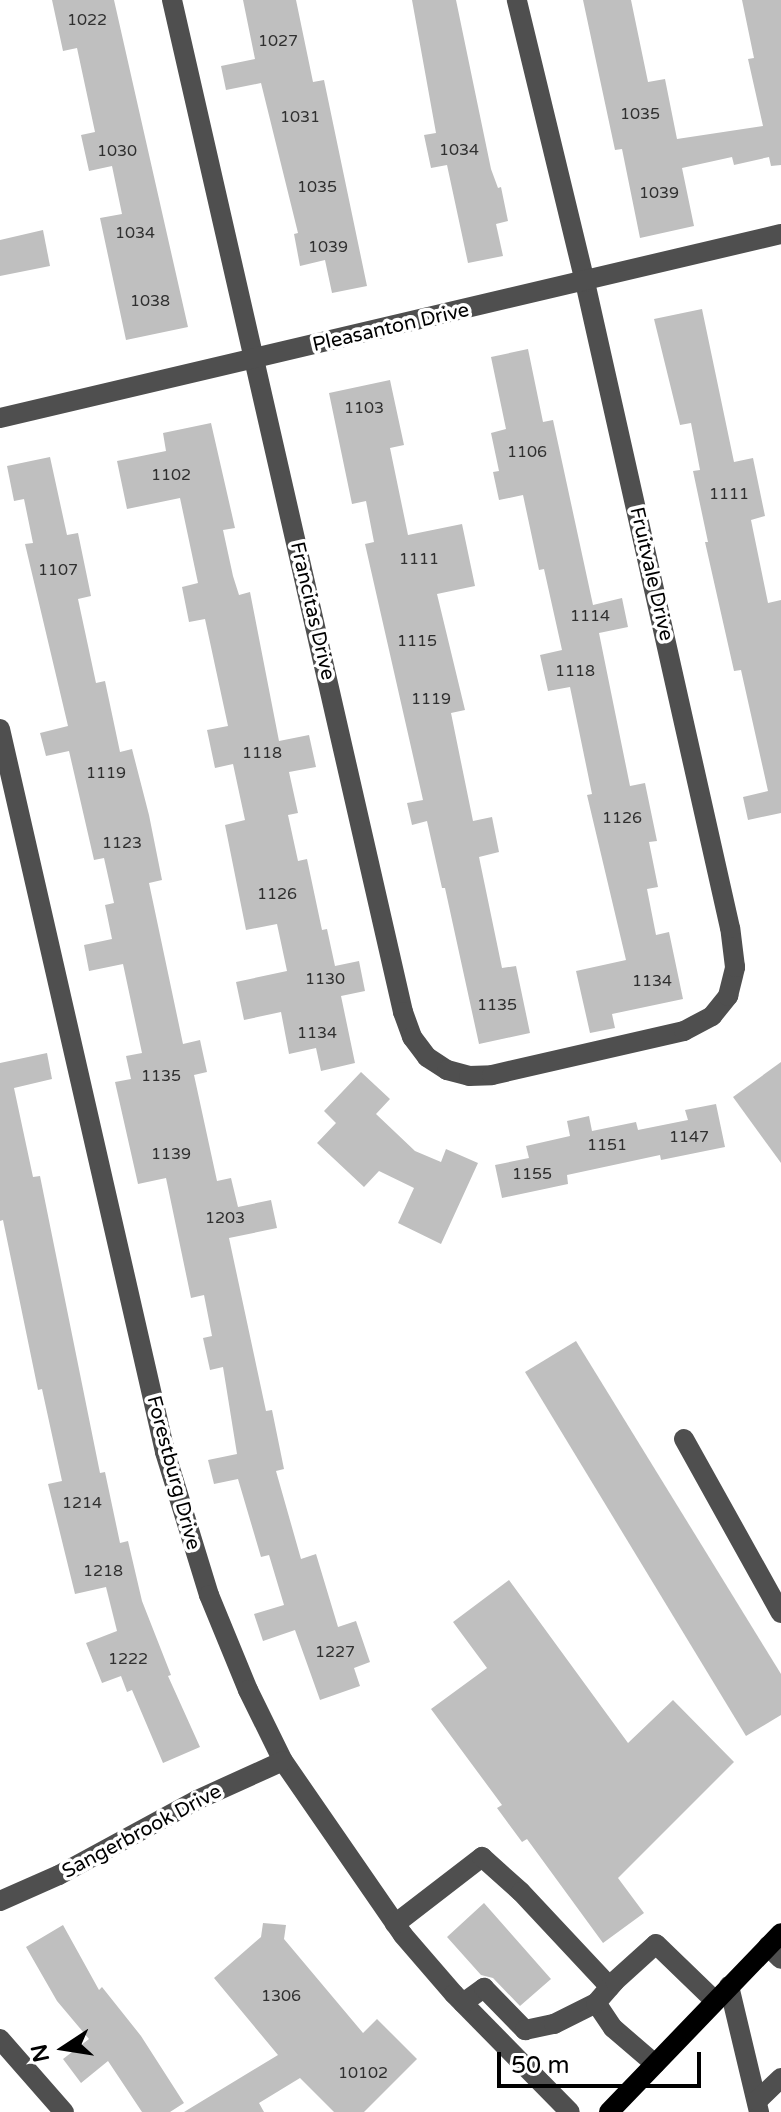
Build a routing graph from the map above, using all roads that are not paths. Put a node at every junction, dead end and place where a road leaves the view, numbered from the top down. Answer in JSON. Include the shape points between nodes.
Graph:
{"nodes":[{"id":1,"x":172,"y":0,"type":"edge"},
{"id":2,"x":517,"y":0,"type":"edge"},
{"id":3,"x":781,"y":234,"type":"edge"},
{"id":4,"x":585,"y":282,"type":"junction"},
{"id":5,"x":255,"y":360,"type":"junction"},
{"id":6,"x":0,"y":418,"type":"edge"},
{"id":7,"x":0,"y":729,"type":"edge"},
{"id":8,"x":585,"y":1054,"type":"joint"},
{"id":9,"x":684,"y":1439,"type":"dead end"},
{"id":10,"x":781,"y":1613,"type":"edge"},
{"id":11,"x":283,"y":1761,"type":"junction"},
{"id":12,"x":0,"y":1901,"type":"edge"},
{"id":13,"x":395,"y":1924,"type":"junction"},
{"id":14,"x":777,"y":1946,"type":"edge"},
{"id":15,"x":610,"y":1987,"type":"junction"},
{"id":16,"x":722,"y":1994,"type":"junction"},
{"id":17,"x":463,"y":2003,"type":"junction"},
{"id":18,"x":596,"y":2003,"type":"junction"},
{"id":19,"x":0,"y":2039,"type":"edge"},
{"id":20,"x":655,"y":2064,"type":"junction"},
{"id":21,"x":781,"y":2078,"type":"edge"},
{"id":22,"x":758,"y":2107,"type":"edge"},
{"id":23,"x":64,"y":2112,"type":"edge"},
{"id":24,"x":570,"y":2112,"type":"edge"},
{"id":25,"x":609,"y":2112,"type":"edge"}],
"edges":[{"from":1,"to":5,"type":"street","name":"Francitas Drive"},
{"from":2,"to":4,"type":"street","name":"Fruitvale Drive"},
{"from":3,"to":4,"type":"street","name":"Pleasanton Drive"},
{"from":4,"to":5,"type":"street","name":"Pleasanton Drive"},
{"from":4,"to":8,"type":"street","name":"Fruitvale Drive","via":[[735,967],[728,996],[712,1016],[684,1031]]},
{"from":5,"to":6,"type":"street","name":"Pleasanton Drive"},
{"from":5,"to":8,"type":"street","name":"Francitas Drive","via":[[412,1037],[427,1057],[469,1076]]},
{"from":7,"to":11,"type":"street","name":"Forestburg Drive","via":[[169,1466],[209,1595]]},
{"from":9,"to":10,"type":"street"},
{"from":11,"to":12,"type":"street","name":"Sangerbrook Drive"},
{"from":11,"to":13,"type":"street","name":"Forestburg Drive"},
{"from":13,"to":15,"type":"street","via":[[482,1857]]},
{"from":13,"to":17,"type":"street","name":"Forestburg Drive"},
{"from":14,"to":16,"type":"main road"},
{"from":15,"to":16,"type":"street","via":[[656,1944]]},
{"from":15,"to":18,"type":"street"},
{"from":16,"to":20,"type":"main road"},
{"from":16,"to":22,"type":"street"},
{"from":17,"to":18,"type":"street","via":[[484,1988],[525,2030],[554,2024]]},
{"from":17,"to":24,"type":"street","name":"Forestburg Drive"},
{"from":18,"to":20,"type":"street","via":[[613,2028]]},
{"from":19,"to":23,"type":"street"},
{"from":20,"to":25,"type":"main road"},
{"from":21,"to":22,"type":"street"}]}
